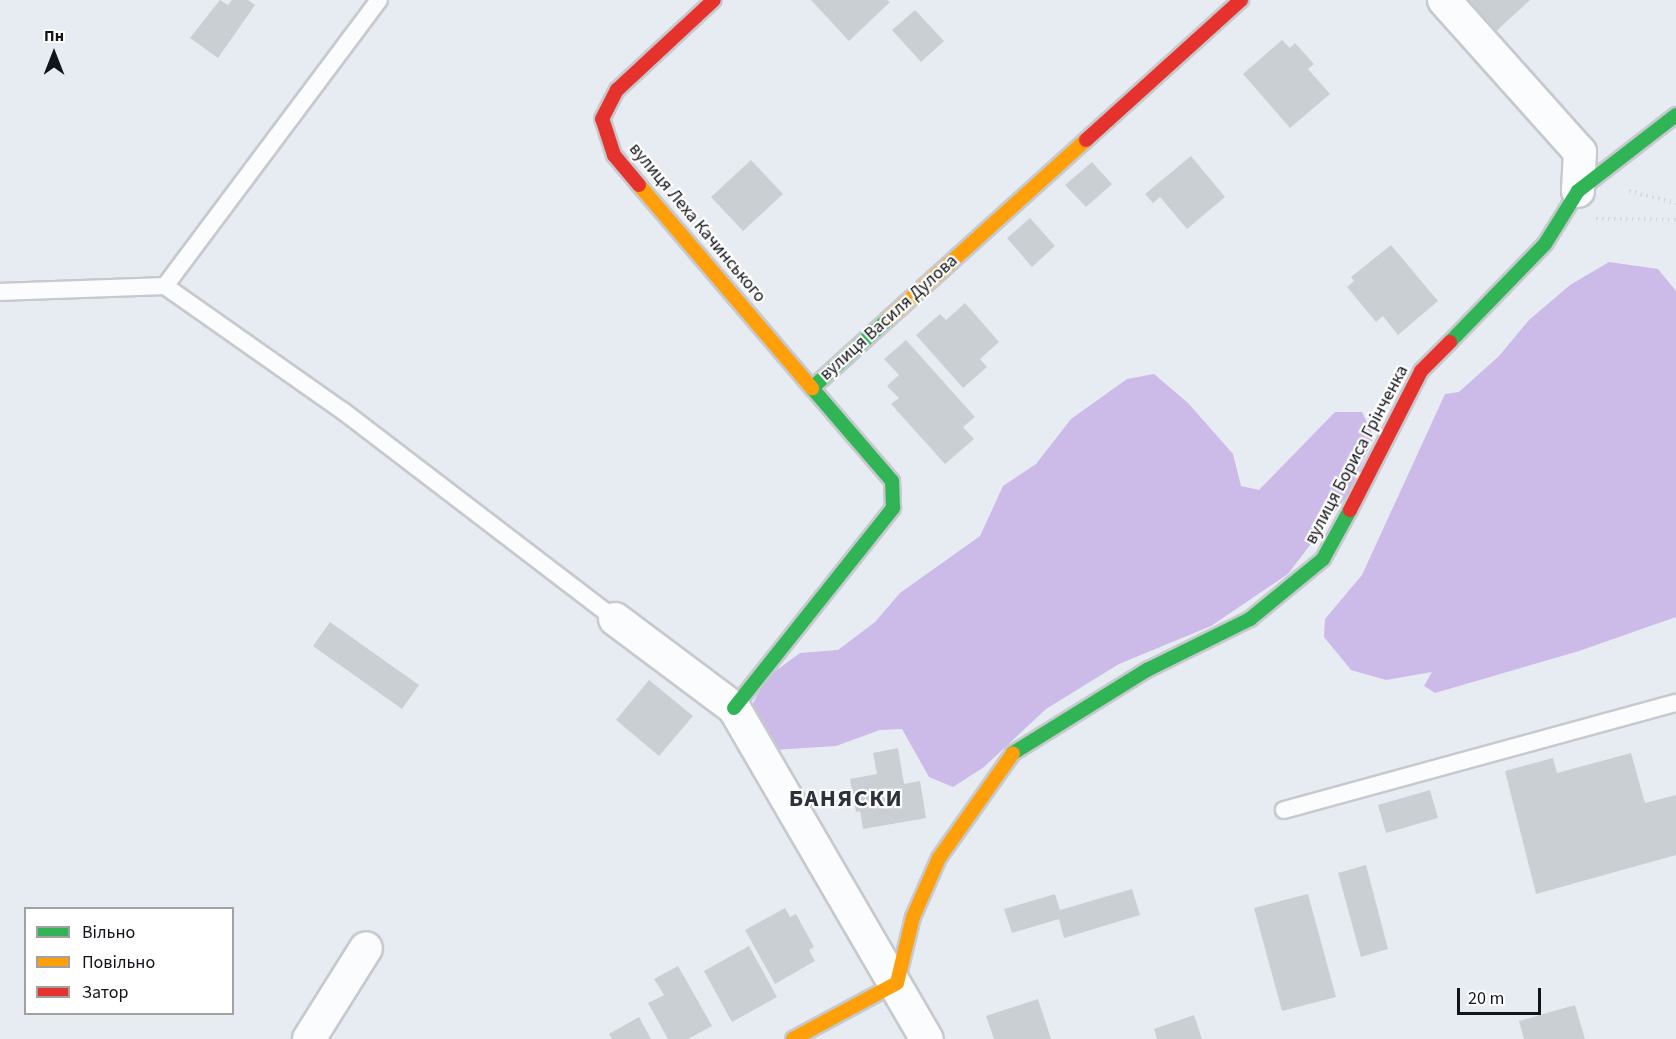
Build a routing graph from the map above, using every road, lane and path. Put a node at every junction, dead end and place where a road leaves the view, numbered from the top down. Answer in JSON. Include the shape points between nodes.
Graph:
{"nodes":[{"id":1,"x":379,"y":0,"type":"edge"},
{"id":2,"x":714,"y":0,"type":"edge"},
{"id":3,"x":1241,"y":0,"type":"edge"},
{"id":4,"x":1444,"y":0,"type":"edge"},
{"id":5,"x":1676,"y":114,"type":"edge"},
{"id":6,"x":1585,"y":186,"type":"junction"},
{"id":7,"x":1676,"y":203,"type":"edge"},
{"id":8,"x":1676,"y":220,"type":"edge"},
{"id":9,"x":1555,"y":227,"type":"junction"},
{"id":10,"x":165,"y":286,"type":"junction"},
{"id":11,"x":0,"y":292,"type":"edge"},
{"id":12,"x":812,"y":388,"type":"junction"},
{"id":13,"x":615,"y":619,"type":"joint"},
{"id":14,"x":1676,"y":703,"type":"edge"},
{"id":15,"x":734,"y":708,"type":"junction"},
{"id":16,"x":1284,"y":810,"type":"dead end"},
{"id":17,"x":366,"y":948,"type":"dead end"},
{"id":18,"x":897,"y":983,"type":"junction"},
{"id":19,"x":309,"y":1039,"type":"edge"},
{"id":20,"x":793,"y":1039,"type":"edge"},
{"id":21,"x":927,"y":1039,"type":"edge"}],
"edges":[{"from":1,"to":10,"type":"lane"},
{"from":2,"to":12,"type":"street","name":"вулиця Леха Качинського","via":[[617,90],[602,119],[614,155]]},
{"from":3,"to":12,"type":"street","name":"вулиця Василя Дулова"},
{"from":4,"to":6,"type":"street","via":[[1580,152]]},
{"from":5,"to":6,"type":"street","name":"вулиця Бориса Грінченка"},
{"from":6,"to":7,"type":"path"},
{"from":6,"to":9,"type":"street","name":"вулиця Бориса Грінченка"},
{"from":8,"to":9,"type":"path","via":[[1576,219]]},
{"from":9,"to":18,"type":"street","name":"вулиця Бориса Грінченка","via":[[1545,244],[1421,371],[1323,559],[1250,619],[1147,670],[1011,754],[939,858],[913,917]]},
{"from":10,"to":11,"type":"lane"},
{"from":10,"to":13,"type":"lane","via":[[343,411]]},
{"from":12,"to":15,"type":"street","name":"вулиця Василя Дулова","via":[[892,482],[893,508]]},
{"from":13,"to":15,"type":"street"},
{"from":14,"to":16,"type":"lane"},
{"from":15,"to":18,"type":"street"},
{"from":17,"to":19,"type":"street"},
{"from":18,"to":20,"type":"street"},
{"from":18,"to":21,"type":"street"}]}
